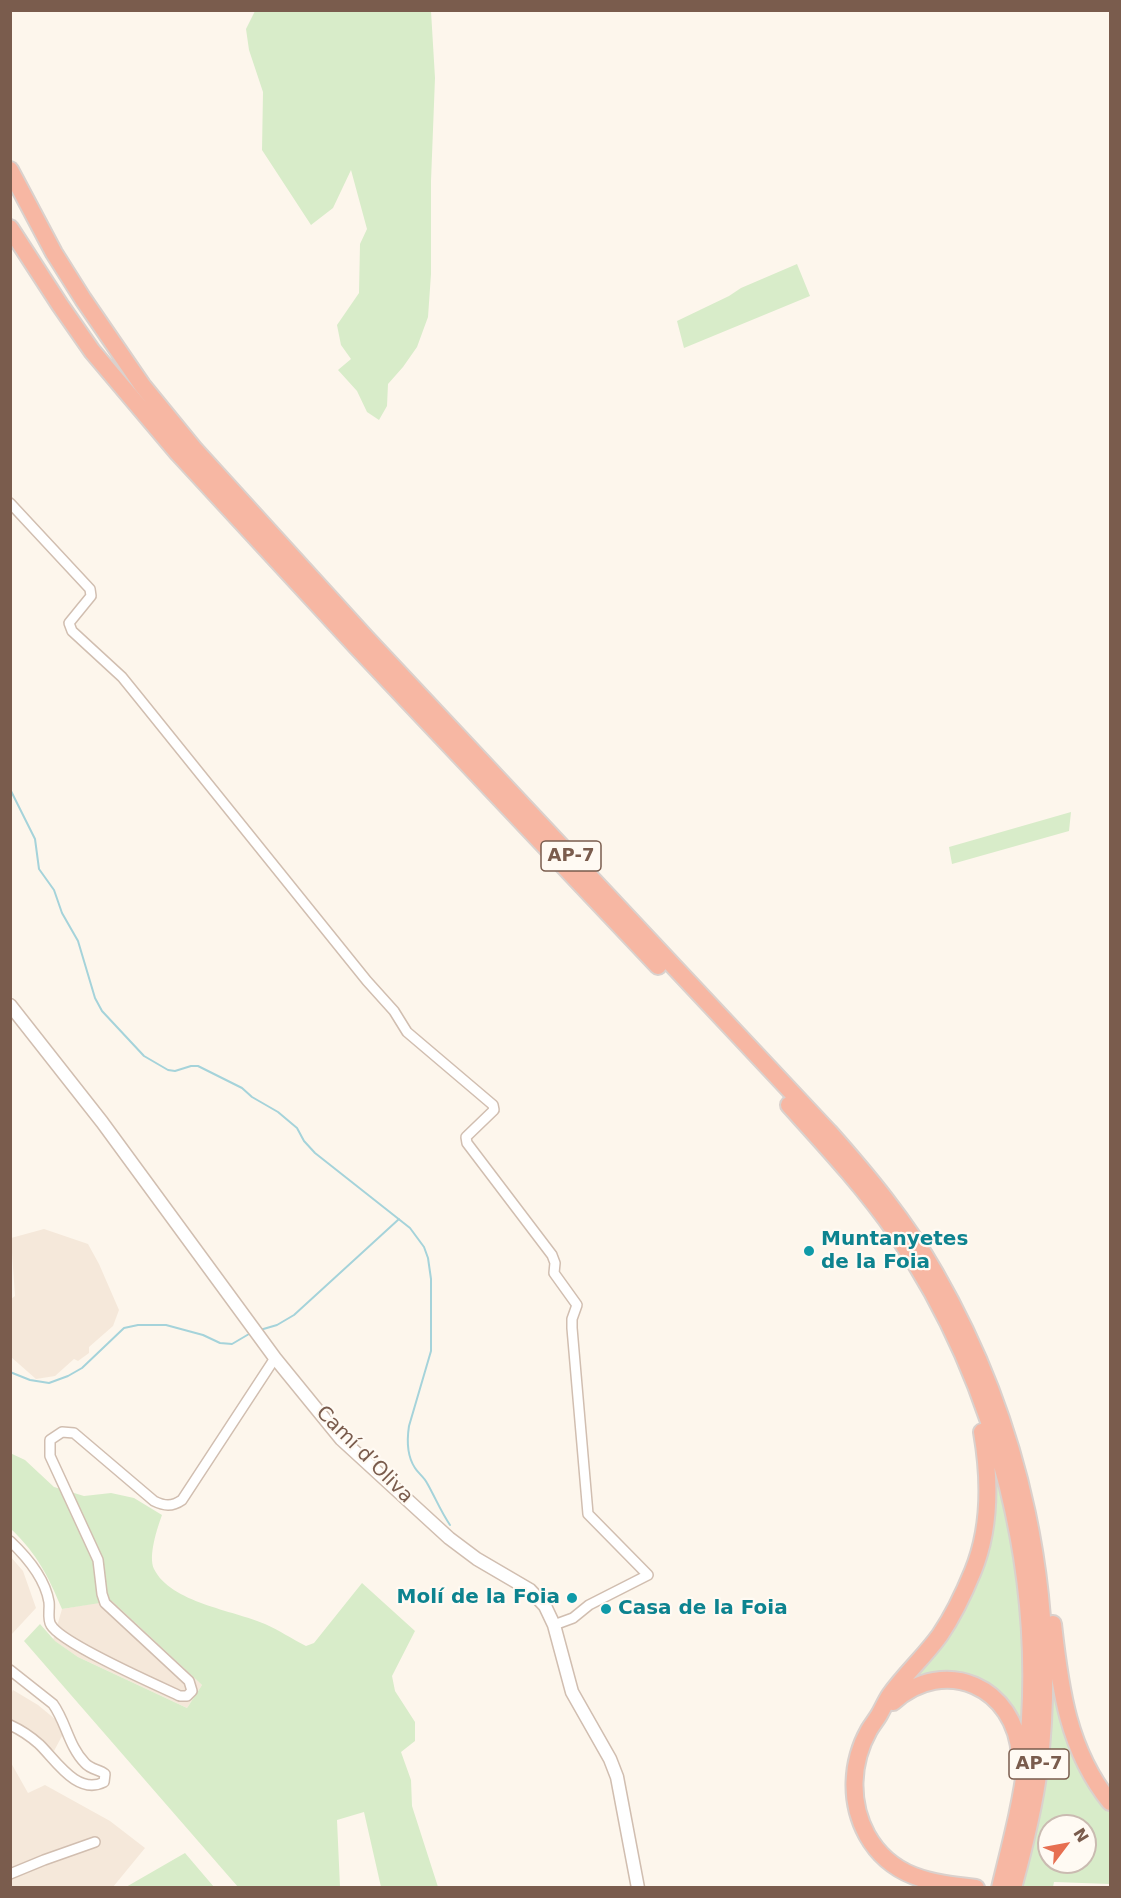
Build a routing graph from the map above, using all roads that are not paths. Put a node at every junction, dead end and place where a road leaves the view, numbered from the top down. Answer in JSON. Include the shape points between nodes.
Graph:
{"nodes":[{"id":1,"x":10,"y":170,"type":"edge"},
{"id":2,"x":10,"y":228,"type":"edge"},
{"id":3,"x":10,"y":502,"type":"edge"},
{"id":4,"x":10,"y":1005,"type":"edge"},
{"id":5,"x":945,"y":1315,"type":"junction"},
{"id":6,"x":275,"y":1358,"type":"junction"},
{"id":7,"x":10,"y":1541,"type":"edge"},
{"id":8,"x":1038,"y":1588,"type":"junction"},
{"id":9,"x":554,"y":1625,"type":"junction"},
{"id":10,"x":1043,"y":1638,"type":"junction"},
{"id":11,"x":10,"y":1671,"type":"edge"},
{"id":12,"x":879,"y":1715,"type":"junction"},
{"id":13,"x":10,"y":1725,"type":"edge"},
{"id":14,"x":1110,"y":1802,"type":"edge"},
{"id":15,"x":1019,"y":1808,"type":"junction"},
{"id":16,"x":95,"y":1842,"type":"dead end"},
{"id":17,"x":10,"y":1874,"type":"edge"},
{"id":18,"x":638,"y":1887,"type":"edge"},
{"id":19,"x":971,"y":1887,"type":"edge"},
{"id":20,"x":1000,"y":1887,"type":"edge"},
{"id":21,"x":1013,"y":1887,"type":"edge"}],
"edges":[{"from":1,"to":8,"type":"highway","number":"AP-7","via":[[83,299],[142,385],[195,450],[366,638],[754,1050],[864,1172],[896,1214],[935,1274],[1017,1433],[1024,1461]]},
{"from":2,"to":5,"type":"highway","number":"AP-7","via":[[92,351],[178,453],[846,1170],[896,1233]]},
{"from":3,"to":9,"type":"street","via":[[90,589],[91,596],[69,623],[72,631],[140,698],[407,1032],[493,1104],[494,1110],[466,1137],[467,1143],[552,1255],[554,1274],[577,1305],[572,1328],[588,1514],[648,1575]]},
{"from":4,"to":6,"type":"street","name":"Camí d’Oliva","via":[[102,1122]]},
{"from":5,"to":8,"type":"highway","number":"AP-7","via":[[976,1385]]},
{"from":5,"to":12,"type":"highway","via":[[948,1335],[977,1409],[986,1456],[986,1519],[974,1568],[953,1613]]},
{"from":6,"to":7,"type":"street","via":[[177,1503],[166,1506],[154,1501],[74,1433],[62,1432],[50,1440],[51,1456],[98,1560],[105,1603],[189,1682],[192,1691],[187,1696],[100,1658],[52,1627],[43,1582]]},
{"from":6,"to":9,"type":"street","name":"Camí d’Oliva","via":[[353,1450],[463,1549],[530,1590],[545,1606]]},
{"from":8,"to":10,"type":"highway"},
{"from":8,"to":10,"type":"highway","number":"AP-7"},
{"from":9,"to":18,"type":"street","name":"Camí d’Oliva","via":[[572,1692],[616,1777]]},
{"from":10,"to":14,"type":"highway","via":[[1077,1746]]},
{"from":10,"to":15,"type":"highway","number":"AP-7","via":[[1031,1690]]},
{"from":10,"to":21,"type":"highway","number":"AP-7","via":[[1038,1769]]},
{"from":11,"to":13,"type":"street","via":[[53,1704],[77,1753],[89,1767],[105,1774],[104,1782],[76,1780],[30,1736]]},
{"from":12,"to":15,"type":"highway","via":[[909,1689],[938,1679],[956,1680],[991,1694],[1008,1713],[1018,1739]]},
{"from":12,"to":19,"type":"highway","via":[[855,1768],[855,1799],[864,1829],[881,1855],[906,1873],[934,1883]]},
{"from":15,"to":20,"type":"highway","number":"AP-7"},
{"from":16,"to":17,"type":"street"}]}
